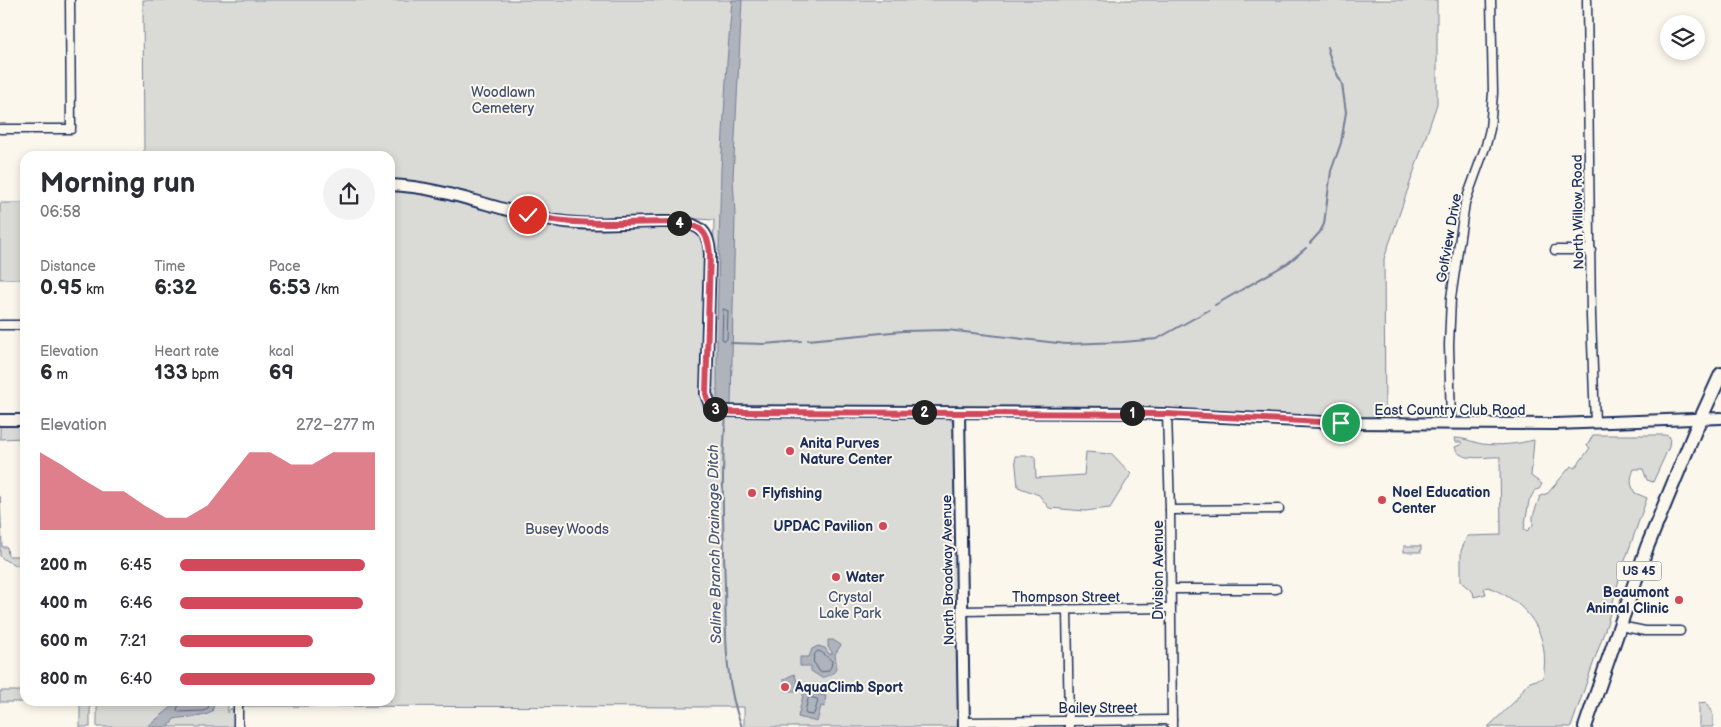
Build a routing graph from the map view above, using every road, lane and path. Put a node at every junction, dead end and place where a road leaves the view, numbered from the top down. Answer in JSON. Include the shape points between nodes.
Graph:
{"nodes":[{"id":1,"x":70,"y":0,"type":"edge"},
{"id":2,"x":1491,"y":0,"type":"edge"},
{"id":3,"x":1587,"y":0,"type":"edge"},
{"id":4,"x":0,"y":130,"type":"edge"},
{"id":5,"x":395,"y":185,"type":"edge"},
{"id":6,"x":1555,"y":250,"type":"dead end"},
{"id":7,"x":1591,"y":250,"type":"junction"},
{"id":8,"x":0,"y":325,"type":"edge"},
{"id":9,"x":20,"y":325,"type":"edge"},
{"id":10,"x":1721,"y":374,"type":"edge"},
{"id":11,"x":959,"y":413,"type":"junction"},
{"id":12,"x":1167,"y":414,"type":"junction"},
{"id":13,"x":1721,"y":418,"type":"edge"},
{"id":14,"x":1700,"y":419,"type":"junction"},
{"id":15,"x":0,"y":420,"type":"edge"},
{"id":16,"x":20,"y":420,"type":"edge"},
{"id":17,"x":1450,"y":423,"type":"junction"},
{"id":18,"x":1596,"y":423,"type":"junction"},
{"id":19,"x":1279,"y":509,"type":"dead end"},
{"id":20,"x":1170,"y":510,"type":"junction"},
{"id":21,"x":1170,"y":589,"type":"junction"},
{"id":22,"x":1276,"y":589,"type":"dead end"},
{"id":23,"x":1170,"y":608,"type":"junction"},
{"id":24,"x":1067,"y":609,"type":"junction"},
{"id":25,"x":962,"y":611,"type":"junction"},
{"id":26,"x":1620,"y":626,"type":"junction"},
{"id":27,"x":1680,"y":631,"type":"dead end"},
{"id":28,"x":238,"y":706,"type":"edge"},
{"id":29,"x":964,"y":724,"type":"edge"},
{"id":30,"x":1069,"y":724,"type":"edge"},
{"id":31,"x":1172,"y":724,"type":"edge"},
{"id":32,"x":238,"y":727,"type":"edge"},
{"id":33,"x":1585,"y":727,"type":"edge"}],
"edges":[{"from":1,"to":4,"type":"street","via":[[71,129]]},
{"from":2,"to":17,"type":"street","name":"Golfview Drive","via":[[1493,93],[1490,129],[1465,203],[1450,298]]},
{"from":3,"to":7,"type":"street","name":"North Willow Road"},
{"from":5,"to":11,"type":"street","name":"East Country Club Road","via":[[448,193],[549,220],[676,222],[701,229],[708,241],[710,254],[706,394],[713,408],[727,411]]},
{"from":6,"to":7,"type":"street"},
{"from":7,"to":18,"type":"street","name":"North Willow Road"},
{"from":8,"to":9,"type":"street"},
{"from":10,"to":14,"type":"main road","number":"US 45"},
{"from":11,"to":12,"type":"street","name":"East Country Club Road"},
{"from":11,"to":25,"type":"street","name":"North Broadway Avenue"},
{"from":12,"to":17,"type":"street","name":"East Country Club Road","via":[[1295,422]]},
{"from":12,"to":20,"type":"street","name":"Division Avenue"},
{"from":13,"to":14,"type":"street","name":"East Country Club Road"},
{"from":14,"to":18,"type":"street","name":"East Country Club Road"},
{"from":14,"to":26,"type":"main road","number":"US 45","via":[[1647,547]]},
{"from":15,"to":16,"type":"street"},
{"from":17,"to":18,"type":"street","name":"East Country Club Road"},
{"from":19,"to":20,"type":"street"},
{"from":20,"to":21,"type":"street","name":"Division Avenue"},
{"from":21,"to":22,"type":"street"},
{"from":21,"to":23,"type":"street","name":"Division Avenue"},
{"from":23,"to":24,"type":"street","name":"Thompson Street"},
{"from":23,"to":31,"type":"street","name":"Division Avenue"},
{"from":24,"to":25,"type":"street","name":"Thompson Street"},
{"from":24,"to":30,"type":"street"},
{"from":25,"to":29,"type":"street","name":"North Broadway Avenue"},
{"from":26,"to":27,"type":"street","via":[[1645,631]]},
{"from":26,"to":33,"type":"main road","number":"US 45"},
{"from":28,"to":32,"type":"street"},
{"from":29,"to":30,"type":"street","name":"Bailey Street"},
{"from":30,"to":31,"type":"street","name":"Bailey Street"}]}
